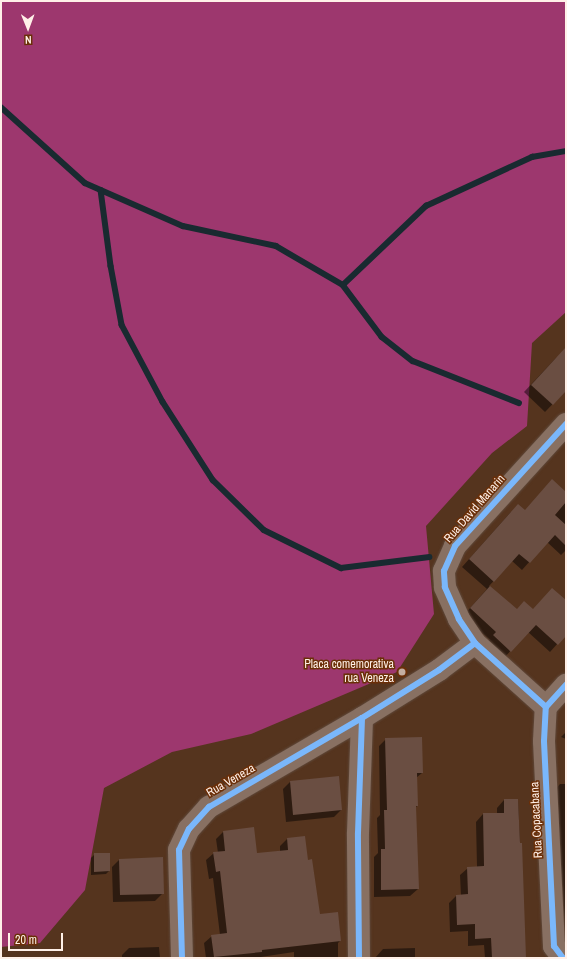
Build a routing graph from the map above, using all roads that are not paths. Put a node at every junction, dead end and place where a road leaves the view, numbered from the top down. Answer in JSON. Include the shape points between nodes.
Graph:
{"nodes":[{"id":1,"x":566,"y":424,"type":"edge"},
{"id":2,"x":475,"y":643,"type":"junction"},
{"id":3,"x":566,"y":685,"type":"edge"},
{"id":4,"x":546,"y":707,"type":"junction"},
{"id":5,"x":362,"y":718,"type":"junction"},
{"id":6,"x":182,"y":958,"type":"edge"},
{"id":7,"x":359,"y":958,"type":"edge"},
{"id":8,"x":563,"y":958,"type":"edge"}],
"edges":[{"from":1,"to":2,"type":"street","name":"Rua David Manarin","via":[[455,546],[444,571],[445,587],[459,619]]},
{"from":2,"to":4,"type":"street","name":"Rua David Manarin"},
{"from":2,"to":5,"type":"street","name":"Rua Veneza","via":[[439,670]]},
{"from":3,"to":4,"type":"street"},
{"from":4,"to":8,"type":"street","name":"Rua Copacabana","via":[[544,741],[554,946]]},
{"from":5,"to":6,"type":"street","name":"Rua Veneza","via":[[209,807],[189,829],[179,850]]},
{"from":5,"to":7,"type":"street","via":[[358,834]]}]}
